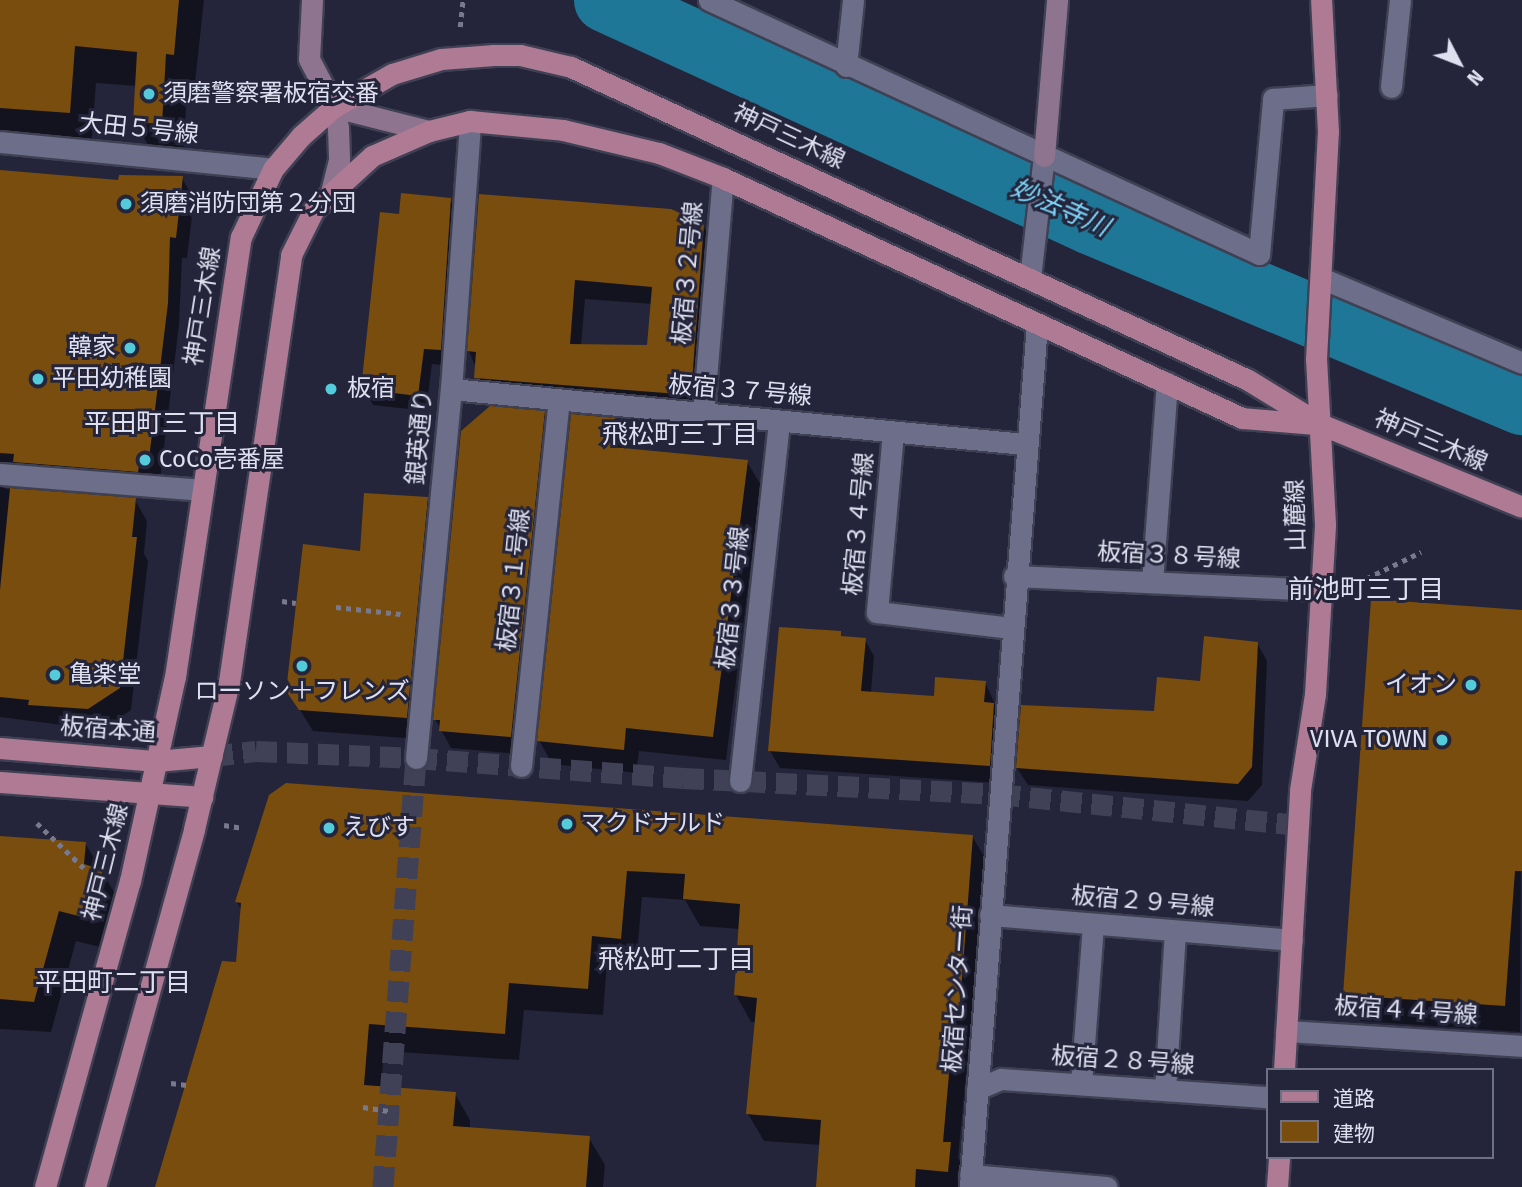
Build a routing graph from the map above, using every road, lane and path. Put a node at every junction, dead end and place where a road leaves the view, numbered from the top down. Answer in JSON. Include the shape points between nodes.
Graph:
{"nodes":[{"id":1,"x":312,"y":0,"type":"edge"},
{"id":2,"x":463,"y":0,"type":"edge"},
{"id":3,"x":709,"y":0,"type":"edge"},
{"id":4,"x":853,"y":0,"type":"edge"},
{"id":5,"x":1057,"y":0,"type":"edge"},
{"id":6,"x":1321,"y":0,"type":"edge"},
{"id":7,"x":1401,"y":0,"type":"edge"},
{"id":8,"x":460,"y":27,"type":"dead end"},
{"id":9,"x":846,"y":66,"type":"junction"},
{"id":10,"x":1391,"y":87,"type":"dead end"},
{"id":11,"x":1327,"y":94,"type":"junction"},
{"id":12,"x":334,"y":107,"type":"junction"},
{"id":13,"x":470,"y":121,"type":"junction"},
{"id":14,"x":429,"y":131,"type":"junction"},
{"id":15,"x":0,"y":142,"type":"edge"},
{"id":16,"x":1044,"y":156,"type":"junction"},
{"id":17,"x":273,"y":169,"type":"junction"},
{"id":18,"x":723,"y":177,"type":"junction"},
{"id":19,"x":332,"y":189,"type":"junction"},
{"id":20,"x":1030,"y":278,"type":"junction"},
{"id":21,"x":1320,"y":284,"type":"junction"},
{"id":22,"x":1037,"y":324,"type":"junction"},
{"id":23,"x":1522,"y":363,"type":"edge"},
{"id":24,"x":1167,"y":383,"type":"junction"},
{"id":25,"x":452,"y":389,"type":"junction"},
{"id":26,"x":559,"y":400,"type":"junction"},
{"id":27,"x":704,"y":414,"type":"junction"},
{"id":28,"x":779,"y":421,"type":"junction"},
{"id":29,"x":1320,"y":424,"type":"junction"},
{"id":30,"x":893,"y":432,"type":"junction"},
{"id":31,"x":1024,"y":444,"type":"junction"},
{"id":32,"x":0,"y":475,"type":"edge"},
{"id":33,"x":202,"y":490,"type":"junction"},
{"id":34,"x":1522,"y":507,"type":"edge"},
{"id":35,"x":1421,"y":552,"type":"dead end"},
{"id":36,"x":1014,"y":576,"type":"junction"},
{"id":37,"x":1152,"y":582,"type":"junction"},
{"id":38,"x":1357,"y":583,"type":"dead end"},
{"id":39,"x":1321,"y":590,"type":"junction"},
{"id":40,"x":282,"y":601,"type":"dead end"},
{"id":41,"x":296,"y":603,"type":"dead end"},
{"id":42,"x":336,"y":607,"type":"dead end"},
{"id":43,"x":429,"y":617,"type":"junction"},
{"id":44,"x":1010,"y":628,"type":"junction"},
{"id":45,"x":0,"y":748,"type":"edge"},
{"id":46,"x":212,"y":756,"type":"junction"},
{"id":47,"x":416,"y":758,"type":"tunnel mouth"},
{"id":48,"x":156,"y":761,"type":"junction"},
{"id":49,"x":521,"y":766,"type":"dead end"},
{"id":50,"x":740,"y":781,"type":"dead end"},
{"id":51,"x":0,"y":782,"type":"edge"},
{"id":52,"x":150,"y":793,"type":"junction"},
{"id":53,"x":202,"y":797,"type":"junction"},
{"id":54,"x":37,"y":824,"type":"dead end"},
{"id":55,"x":223,"y":824,"type":"dead end"},
{"id":56,"x":243,"y":828,"type":"dead end"},
{"id":57,"x":84,"y":868,"type":"dead end"},
{"id":58,"x":990,"y":915,"type":"junction"},
{"id":59,"x":1093,"y":924,"type":"junction"},
{"id":60,"x":1175,"y":931,"type":"junction"},
{"id":61,"x":1292,"y":940,"type":"junction"},
{"id":62,"x":1286,"y":1031,"type":"junction"},
{"id":63,"x":1522,"y":1046,"type":"edge"},
{"id":64,"x":1284,"y":1068,"type":"edge"},
{"id":65,"x":172,"y":1083,"type":"dead end"},
{"id":66,"x":187,"y":1084,"type":"dead end"},
{"id":67,"x":1081,"y":1084,"type":"junction"},
{"id":68,"x":977,"y":1090,"type":"junction"},
{"id":69,"x":1165,"y":1090,"type":"junction"},
{"id":70,"x":1266,"y":1097,"type":"edge"},
{"id":71,"x":363,"y":1107,"type":"dead end"},
{"id":72,"x":389,"y":1111,"type":"dead end"},
{"id":73,"x":1279,"y":1159,"type":"edge"},
{"id":74,"x":970,"y":1181,"type":"edge"},
{"id":75,"x":45,"y":1187,"type":"edge"},
{"id":76,"x":94,"y":1187,"type":"edge"},
{"id":77,"x":1107,"y":1187,"type":"edge"},
{"id":78,"x":1277,"y":1187,"type":"edge"}],
"edges":[{"from":1,"to":12,"type":"street","via":[[309,59]]},
{"from":2,"to":8,"type":"path"},
{"from":3,"to":9,"type":"street"},
{"from":4,"to":9,"type":"street"},
{"from":5,"to":16,"type":"street"},
{"from":6,"to":11,"type":"main road","name":"山麓線"},
{"from":7,"to":10,"type":"street"},
{"from":9,"to":16,"type":"street"},
{"from":11,"to":16,"type":"street","via":[[1273,99],[1259,254]]},
{"from":11,"to":21,"type":"main road","name":"山麓線"},
{"from":12,"to":14,"type":"street"},
{"from":12,"to":17,"type":"main road","name":"神戸三木線"},
{"from":12,"to":19,"type":"street","via":[[339,160]]},
{"from":12,"to":20,"type":"main road","name":"神戸三木線","via":[[392,74],[441,59],[520,55],[545,60],[618,87]]},
{"from":13,"to":14,"type":"main road","name":"神戸三木線"},
{"from":13,"to":18,"type":"main road","name":"神戸三木線","via":[[563,130],[659,153]]},
{"from":13,"to":25,"type":"street","name":"銀英通り"},
{"from":14,"to":19,"type":"main road","name":"神戸三木線","via":[[372,156]]},
{"from":15,"to":17,"type":"street","name":"大田５号線"},
{"from":16,"to":20,"type":"street"},
{"from":17,"to":33,"type":"main road","name":"神戸三木線","via":[[241,237]]},
{"from":18,"to":22,"type":"main road","name":"神戸三木線"},
{"from":18,"to":27,"type":"street","name":"板宿３２号線"},
{"from":19,"to":46,"type":"main road","name":"神戸三木線","via":[[314,209],[291,255],[229,682]]},
{"from":20,"to":29,"type":"main road","name":"神戸三木線","via":[[1248,380]]},
{"from":21,"to":23,"type":"street"},
{"from":21,"to":29,"type":"main road","name":"山麓線"},
{"from":22,"to":24,"type":"main road","name":"神戸三木線"},
{"from":22,"to":31,"type":"street","name":"板宿センター街"},
{"from":24,"to":29,"type":"main road","name":"神戸三木線","via":[[1242,418]]},
{"from":24,"to":37,"type":"street"},
{"from":25,"to":26,"type":"street","name":"板宿３７号線"},
{"from":25,"to":43,"type":"street","name":"銀英通り"},
{"from":26,"to":27,"type":"street","name":"板宿３７号線"},
{"from":26,"to":49,"type":"street","name":"板宿３１号線"},
{"from":27,"to":28,"type":"street","name":"板宿３７号線"},
{"from":28,"to":30,"type":"street","name":"板宿３７号線"},
{"from":28,"to":50,"type":"street","name":"板宿３３号線"},
{"from":29,"to":34,"type":"main road","name":"神戸三木線"},
{"from":29,"to":39,"type":"main road","name":"山麓線","via":[[1325,524]]},
{"from":30,"to":31,"type":"street","name":"板宿３７号線"},
{"from":30,"to":44,"type":"street","name":"板宿３４号線","via":[[877,612]]},
{"from":31,"to":36,"type":"street","name":"板宿センター街"},
{"from":32,"to":33,"type":"street"},
{"from":33,"to":48,"type":"main road","name":"神戸三木線","via":[[175,677]]},
{"from":35,"to":38,"type":"path"},
{"from":36,"to":37,"type":"street","name":"板宿３８号線"},
{"from":36,"to":44,"type":"street","name":"板宿センター街"},
{"from":37,"to":39,"type":"street","name":"板宿３８号線"},
{"from":39,"to":61,"type":"main road","name":"山麓線","via":[[1315,694],[1302,757]]},
{"from":40,"to":41,"type":"path"},
{"from":42,"to":43,"type":"path"},
{"from":43,"to":47,"type":"street","name":"銀英通り"},
{"from":44,"to":58,"type":"street","name":"板宿センター街"},
{"from":45,"to":48,"type":"main road","name":"板宿本通"},
{"from":46,"to":48,"type":"main road","name":"板宿本通"},
{"from":46,"to":53,"type":"main road","name":"神戸三木線"},
{"from":48,"to":52,"type":"main road","name":"神戸三木線"},
{"from":51,"to":52,"type":"main road"},
{"from":52,"to":53,"type":"main road"},
{"from":52,"to":75,"type":"main road","name":"神戸三木線"},
{"from":53,"to":76,"type":"main road","name":"神戸三木線"},
{"from":54,"to":57,"type":"path"},
{"from":55,"to":56,"type":"path"},
{"from":58,"to":59,"type":"street","name":"板宿２９号線"},
{"from":58,"to":68,"type":"street","name":"板宿センター街"},
{"from":59,"to":60,"type":"street","name":"板宿２９号線"},
{"from":59,"to":67,"type":"street"},
{"from":60,"to":61,"type":"street","name":"板宿２９号線"},
{"from":60,"to":69,"type":"street"},
{"from":61,"to":62,"type":"main road","name":"山麓線"},
{"from":62,"to":63,"type":"street","name":"板宿４４号線"},
{"from":62,"to":64,"type":"main road","name":"山麓線"},
{"from":65,"to":66,"type":"path"},
{"from":67,"to":68,"type":"street","name":"板宿２８号線","via":[[1001,1079]]},
{"from":67,"to":69,"type":"street","name":"板宿２８号線"},
{"from":68,"to":74,"type":"street","name":"板宿センター街"},
{"from":69,"to":70,"type":"street","name":"板宿２８号線"},
{"from":71,"to":72,"type":"path"},
{"from":73,"to":78,"type":"main road"},
{"from":74,"to":77,"type":"street"}]}
